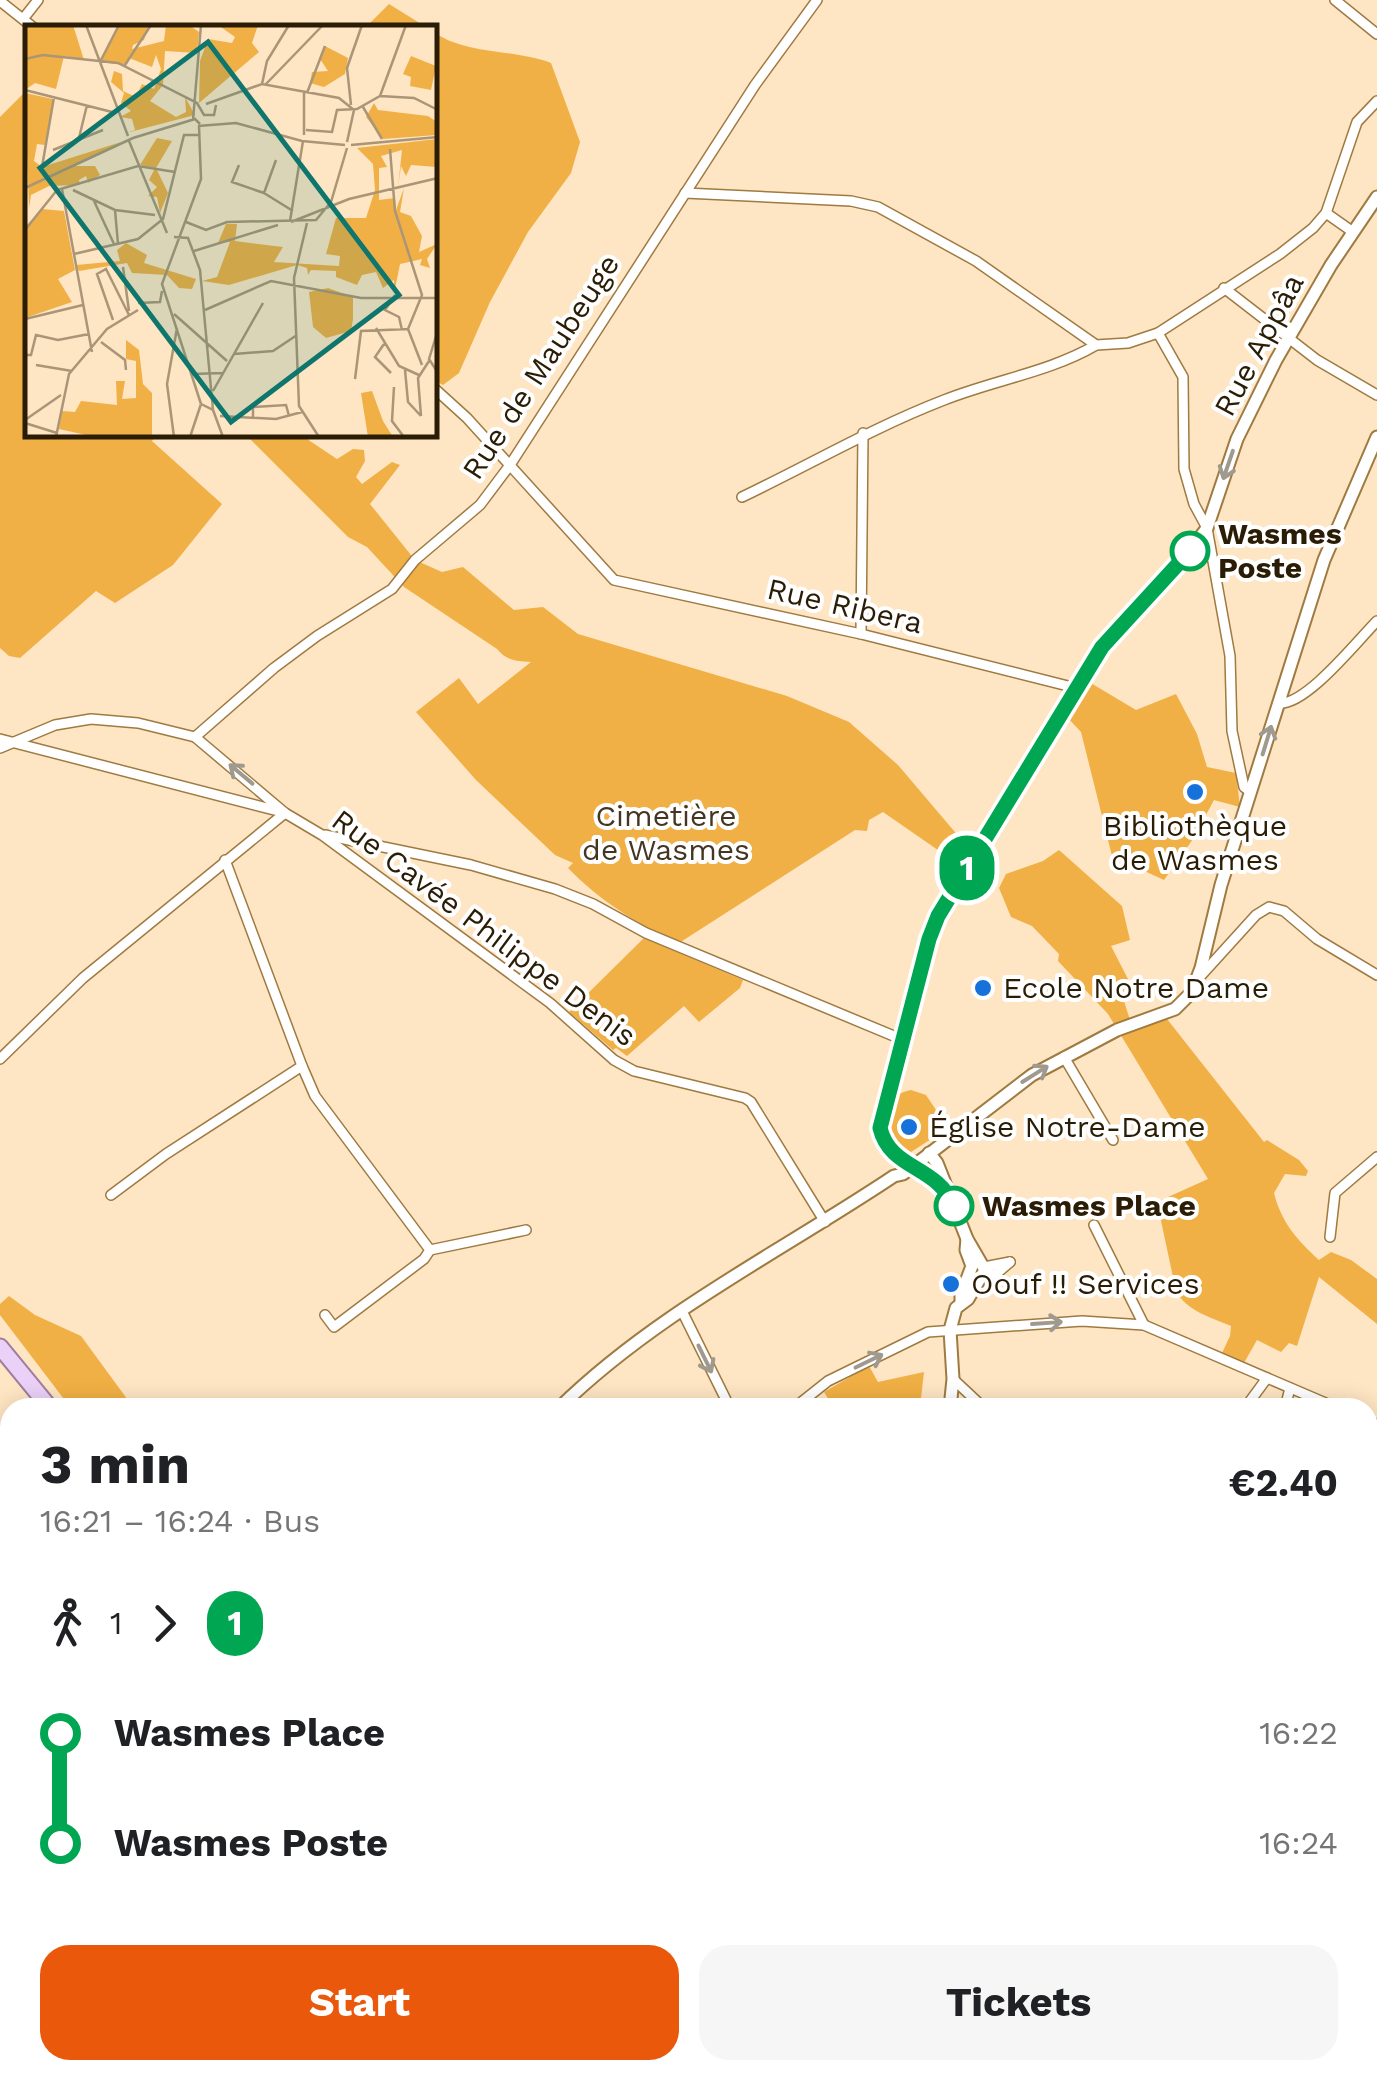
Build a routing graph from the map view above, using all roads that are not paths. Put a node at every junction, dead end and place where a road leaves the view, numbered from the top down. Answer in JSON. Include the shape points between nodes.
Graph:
{"nodes":[{"id":1,"x":38,"y":0,"type":"edge"},
{"id":2,"x":817,"y":0,"type":"edge"},
{"id":3,"x":1334,"y":0,"type":"edge"},
{"id":4,"x":0,"y":1,"type":"edge"},
{"id":5,"x":23,"y":19,"type":"junction"},
{"id":6,"x":30,"y":25,"type":"edge"},
{"id":7,"x":1377,"y":34,"type":"edge"},
{"id":8,"x":1377,"y":101,"type":"edge"},
{"id":9,"x":685,"y":194,"type":"junction"},
{"id":10,"x":1377,"y":197,"type":"edge"},
{"id":11,"x":1326,"y":213,"type":"junction"},
{"id":12,"x":1353,"y":232,"type":"junction"},
{"id":13,"x":1224,"y":288,"type":"junction"},
{"id":14,"x":1158,"y":333,"type":"junction"},
{"id":15,"x":1291,"y":338,"type":"junction"},
{"id":16,"x":1096,"y":345,"type":"junction"},
{"id":17,"x":948,"y":385,"type":"dead end"},
{"id":18,"x":438,"y":392,"type":"edge"},
{"id":19,"x":1377,"y":394,"type":"edge"},
{"id":20,"x":947,"y":398,"type":"junction"},
{"id":21,"x":863,"y":433,"type":"junction"},
{"id":22,"x":1377,"y":437,"type":"edge"},
{"id":23,"x":510,"y":465,"type":"junction"},
{"id":24,"x":742,"y":497,"type":"dead end"},
{"id":25,"x":1206,"y":528,"type":"junction"},
{"id":26,"x":1377,"y":620,"type":"edge"},
{"id":27,"x":862,"y":634,"type":"junction"},
{"id":28,"x":1076,"y":688,"type":"junction"},
{"id":29,"x":1278,"y":704,"type":"junction"},
{"id":30,"x":196,"y":738,"type":"junction"},
{"id":31,"x":0,"y":739,"type":"edge"},
{"id":32,"x":12,"y":743,"type":"junction"},
{"id":33,"x":0,"y":748,"type":"edge"},
{"id":34,"x":1251,"y":792,"type":"junction"},
{"id":35,"x":285,"y":813,"type":"junction"},
{"id":36,"x":322,"y":834,"type":"junction"},
{"id":37,"x":225,"y":860,"type":"junction"},
{"id":38,"x":1377,"y":975,"type":"edge"},
{"id":39,"x":1196,"y":981,"type":"junction"},
{"id":40,"x":901,"y":1038,"type":"junction"},
{"id":41,"x":1064,"y":1057,"type":"junction"},
{"id":42,"x":0,"y":1058,"type":"edge"},
{"id":43,"x":302,"y":1066,"type":"junction"},
{"id":44,"x":1113,"y":1140,"type":"dead end"},
{"id":45,"x":928,"y":1153,"type":"junction"},
{"id":46,"x":1377,"y":1157,"type":"edge"},
{"id":47,"x":907,"y":1164,"type":"junction"},
{"id":48,"x":947,"y":1190,"type":"junction"},
{"id":49,"x":111,"y":1196,"type":"dead end"},
{"id":50,"x":826,"y":1222,"type":"junction"},
{"id":51,"x":1094,"y":1225,"type":"dead end"},
{"id":52,"x":526,"y":1230,"type":"dead end"},
{"id":53,"x":1330,"y":1237,"type":"dead end"},
{"id":54,"x":429,"y":1247,"type":"junction"},
{"id":55,"x":682,"y":1310,"type":"junction"},
{"id":56,"x":324,"y":1315,"type":"dead end"},
{"id":57,"x":1144,"y":1325,"type":"junction"},
{"id":58,"x":950,"y":1330,"type":"junction"},
{"id":59,"x":0,"y":1347,"type":"edge"},
{"id":60,"x":1267,"y":1378,"type":"junction"},
{"id":61,"x":953,"y":1379,"type":"junction"},
{"id":62,"x":1290,"y":1388,"type":"junction"},
{"id":63,"x":42,"y":1398,"type":"edge"},
{"id":64,"x":571,"y":1398,"type":"edge"},
{"id":65,"x":725,"y":1398,"type":"edge"},
{"id":66,"x":807,"y":1398,"type":"edge"},
{"id":67,"x":951,"y":1398,"type":"edge"},
{"id":68,"x":973,"y":1398,"type":"edge"},
{"id":69,"x":1252,"y":1398,"type":"edge"},
{"id":70,"x":1288,"y":1398,"type":"edge"},
{"id":71,"x":1313,"y":1398,"type":"edge"}],
"edges":[{"from":1,"to":5,"type":"street"},
{"from":2,"to":9,"type":"street","name":"Rue de Maubeuge"},
{"from":3,"to":7,"type":"street"},
{"from":4,"to":5,"type":"street"},
{"from":5,"to":6,"type":"street"},
{"from":8,"to":11,"type":"street","via":[[1357,122]]},
{"from":9,"to":16,"type":"street","via":[[850,200],[878,207],[976,260]]},
{"from":9,"to":23,"type":"street","name":"Rue de Maubeuge"},
{"from":10,"to":12,"type":"street","name":"Rue Appâa"},
{"from":11,"to":12,"type":"street"},
{"from":11,"to":13,"type":"street","via":[[1296,242]]},
{"from":12,"to":15,"type":"street","name":"Rue Appâa"},
{"from":13,"to":14,"type":"street"},
{"from":13,"to":15,"type":"street"},
{"from":14,"to":16,"type":"street"},
{"from":14,"to":25,"type":"street","via":[[1184,377],[1184,469]]},
{"from":15,"to":19,"type":"street"},
{"from":15,"to":25,"type":"street","name":"Rue Appâa","one_way":true,"via":[[1237,439]]},
{"from":16,"to":20,"type":"street"},
{"from":17,"to":20,"type":"street"},
{"from":18,"to":23,"type":"street"},
{"from":20,"to":21,"type":"street"},
{"from":21,"to":24,"type":"street"},
{"from":21,"to":27,"type":"street"},
{"from":22,"to":29,"type":"street","via":[[1328,548]]},
{"from":23,"to":27,"type":"street","name":"Rue Ribera","via":[[614,580]]},
{"from":23,"to":30,"type":"street","name":"Rue de Maubeuge","via":[[480,505],[380,599],[316,636]]},
{"from":25,"to":28,"type":"street","name":"Rue Appâa","via":[[1108,640]]},
{"from":25,"to":34,"type":"street","via":[[1230,656],[1232,731],[1244,787]]},
{"from":26,"to":29,"type":"street","via":[[1303,696]]},
{"from":27,"to":28,"type":"street","name":"Rue Ribera"},
{"from":28,"to":40,"type":"street","name":"Rue Appâa","via":[[938,916]]},
{"from":34,"to":29,"type":"street","one_way":true},
{"from":30,"to":32,"type":"street","via":[[91,719]]},
{"from":35,"to":30,"type":"street","one_way":true},
{"from":31,"to":32,"type":"street"},
{"from":32,"to":33,"type":"street"},
{"from":32,"to":35,"type":"street"},
{"from":34,"to":39,"type":"street"},
{"from":35,"to":36,"type":"street","name":"Rue Cavée Philippe Denis"},
{"from":35,"to":37,"type":"street"},
{"from":36,"to":40,"type":"street","via":[[555,889]]},
{"from":36,"to":50,"type":"street","name":"Rue Cavée Philippe Denis","via":[[550,1003],[614,1060],[752,1102]]},
{"from":37,"to":42,"type":"street","via":[[67,992]]},
{"from":37,"to":43,"type":"street"},
{"from":38,"to":39,"type":"street","via":[[1269,907]]},
{"from":39,"to":41,"type":"street","via":[[1174,1009]]},
{"from":40,"to":47,"type":"street","name":"Rue Appâa","via":[[880,1128]]},
{"from":41,"to":44,"type":"street"},
{"from":45,"to":41,"type":"street","one_way":true},
{"from":43,"to":49,"type":"street"},
{"from":43,"to":54,"type":"street","via":[[316,1096]]},
{"from":45,"to":47,"type":"street"},
{"from":45,"to":48,"type":"street"},
{"from":46,"to":53,"type":"street","via":[[1335,1193]]},
{"from":47,"to":48,"type":"street"},
{"from":47,"to":50,"type":"street"},
{"from":48,"to":58,"type":"street","via":[[978,1271],[960,1295]]},
{"from":50,"to":55,"type":"street"},
{"from":51,"to":57,"type":"street"},
{"from":52,"to":54,"type":"street"},
{"from":54,"to":56,"type":"street","via":[[424,1259],[334,1327]]},
{"from":55,"to":64,"type":"street"},
{"from":55,"to":65,"type":"street","one_way":true},
{"from":58,"to":57,"type":"street","one_way":true,"via":[[1082,1321]]},
{"from":57,"to":60,"type":"street"},
{"from":58,"to":61,"type":"street"},
{"from":66,"to":58,"type":"street","one_way":true,"via":[[928,1332]]},
{"from":59,"to":63,"type":"main road"},
{"from":60,"to":62,"type":"street"},
{"from":60,"to":69,"type":"street"},
{"from":61,"to":67,"type":"street"},
{"from":61,"to":68,"type":"street"},
{"from":62,"to":70,"type":"street"},
{"from":62,"to":71,"type":"street"}]}
